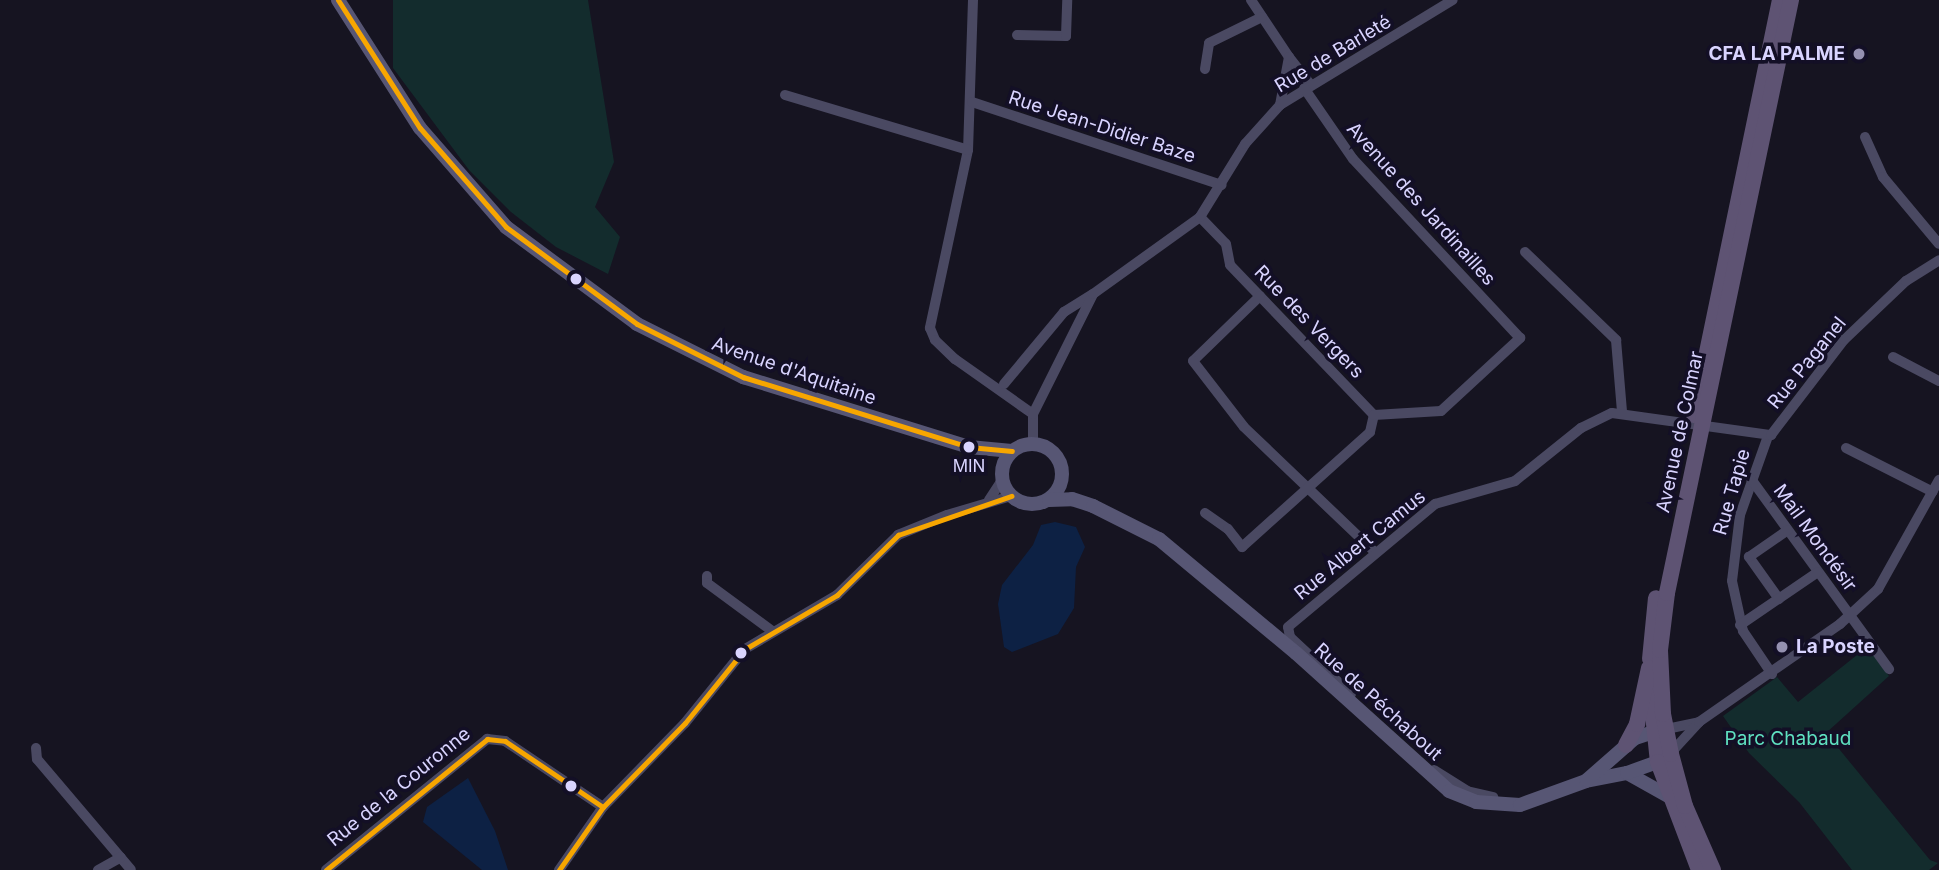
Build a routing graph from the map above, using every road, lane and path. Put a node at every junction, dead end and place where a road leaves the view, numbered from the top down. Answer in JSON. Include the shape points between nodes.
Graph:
{"nodes":[{"id":1,"x":338,"y":0,"type":"edge"},
{"id":2,"x":973,"y":0,"type":"edge"},
{"id":3,"x":1067,"y":0,"type":"edge"},
{"id":4,"x":1251,"y":0,"type":"edge"},
{"id":5,"x":1780,"y":0,"type":"edge"},
{"id":6,"x":1791,"y":0,"type":"edge"},
{"id":7,"x":1446,"y":2,"type":"edge"},
{"id":8,"x":1262,"y":17,"type":"junction"},
{"id":9,"x":1017,"y":35,"type":"dead end"},
{"id":10,"x":1289,"y":57,"type":"junction"},
{"id":11,"x":1205,"y":69,"type":"dead end"},
{"id":12,"x":1307,"y":86,"type":"junction"},
{"id":13,"x":785,"y":95,"type":"dead end"},
{"id":14,"x":972,"y":102,"type":"junction"},
{"id":15,"x":1280,"y":105,"type":"junction"},
{"id":16,"x":1866,"y":137,"type":"dead end"},
{"id":17,"x":968,"y":150,"type":"junction"},
{"id":18,"x":1222,"y":185,"type":"junction"},
{"id":19,"x":1200,"y":217,"type":"junction"},
{"id":20,"x":1939,"y":244,"type":"edge"},
{"id":21,"x":1525,"y":252,"type":"dead end"},
{"id":22,"x":1938,"y":262,"type":"edge"},
{"id":23,"x":1094,"y":294,"type":"junction"},
{"id":24,"x":1260,"y":296,"type":"junction"},
{"id":25,"x":1048,"y":331,"type":"junction"},
{"id":26,"x":1065,"y":347,"type":"junction"},
{"id":27,"x":1893,"y":356,"type":"dead end"},
{"id":28,"x":1939,"y":381,"type":"edge"},
{"id":29,"x":1004,"y":384,"type":"dead end"},
{"id":30,"x":1622,"y":411,"type":"junction"},
{"id":31,"x":1033,"y":414,"type":"junction"},
{"id":32,"x":1374,"y":415,"type":"junction"},
{"id":33,"x":1694,"y":422,"type":"junction"},
{"id":34,"x":1768,"y":436,"type":"junction"},
{"id":35,"x":1033,"y":444,"type":"junction"},
{"id":36,"x":969,"y":447,"type":"junction"},
{"id":37,"x":1846,"y":448,"type":"dead end"},
{"id":38,"x":1012,"y":451,"type":"junction"},
{"id":39,"x":1002,"y":476,"type":"junction"},
{"id":40,"x":1062,"y":478,"type":"junction"},
{"id":41,"x":1751,"y":479,"type":"junction"},
{"id":42,"x":1939,"y":480,"type":"edge"},
{"id":43,"x":1309,"y":489,"type":"junction"},
{"id":44,"x":1933,"y":492,"type":"junction"},
{"id":45,"x":1011,"y":496,"type":"junction"},
{"id":46,"x":989,"y":500,"type":"junction"},
{"id":47,"x":1049,"y":500,"type":"junction"},
{"id":48,"x":1093,"y":506,"type":"junction"},
{"id":49,"x":1205,"y":513,"type":"dead end"},
{"id":50,"x":1788,"y":530,"type":"junction"},
{"id":51,"x":1376,"y":553,"type":"junction"},
{"id":52,"x":1818,"y":572,"type":"junction"},
{"id":53,"x":707,"y":576,"type":"dead end"},
{"id":54,"x":1779,"y":598,"type":"junction"},
{"id":55,"x":1850,"y":616,"type":"junction"},
{"id":56,"x":1741,"y":625,"type":"junction"},
{"id":57,"x":772,"y":631,"type":"junction"},
{"id":58,"x":1649,"y":668,"type":"junction"},
{"id":59,"x":1889,"y":669,"type":"dead end"},
{"id":60,"x":1772,"y":674,"type":"junction"},
{"id":61,"x":1699,"y":722,"type":"junction"},
{"id":62,"x":1685,"y":724,"type":"junction"},
{"id":63,"x":1661,"y":725,"type":"junction"},
{"id":64,"x":1626,"y":745,"type":"junction"},
{"id":65,"x":36,"y":748,"type":"dead end"},
{"id":66,"x":1665,"y":758,"type":"junction"},
{"id":67,"x":1627,"y":773,"type":"junction"},
{"id":68,"x":1586,"y":781,"type":"junction"},
{"id":69,"x":1668,"y":796,"type":"junction"},
{"id":70,"x":1544,"y":799,"type":"junction"},
{"id":71,"x":603,"y":807,"type":"junction"},
{"id":72,"x":121,"y":857,"type":"junction"},
{"id":73,"x":98,"y":870,"type":"edge"},
{"id":74,"x":131,"y":870,"type":"edge"},
{"id":75,"x":326,"y":870,"type":"edge"},
{"id":76,"x":559,"y":870,"type":"edge"},
{"id":77,"x":1699,"y":870,"type":"edge"},
{"id":78,"x":1713,"y":870,"type":"edge"}],
"edges":[{"from":1,"to":36,"type":"street","name":"Avenue d'Aquitaine","via":[[434,145],[506,227],[582,287],[636,324],[743,377]]},
{"from":2,"to":14,"type":"street"},
{"from":3,"to":9,"type":"street","via":[[1066,36]]},
{"from":4,"to":8,"type":"street","name":"Avenue des Jardinailles"},
{"from":5,"to":33,"type":"main road","name":"Avenue de Colmar"},
{"from":6,"to":33,"type":"main road","name":"Avenue de Colmar"},
{"from":7,"to":12,"type":"street","name":"Rue de Barleté"},
{"from":8,"to":10,"type":"street","name":"Avenue des Jardinailles"},
{"from":8,"to":11,"type":"street","via":[[1209,43]]},
{"from":10,"to":12,"type":"street","name":"Avenue des Jardinailles"},
{"from":10,"to":15,"type":"street"},
{"from":12,"to":15,"type":"street","name":"Rue de Barleté"},
{"from":12,"to":32,"type":"street","name":"Avenue des Jardinailles","via":[[1353,159],[1520,338],[1441,411]]},
{"from":13,"to":17,"type":"street"},
{"from":14,"to":17,"type":"street"},
{"from":14,"to":18,"type":"street","name":"Rue Jean-Didier Baze"},
{"from":15,"to":18,"type":"street","name":"Rue de Barleté","via":[[1245,144]]},
{"from":16,"to":20,"type":"street","via":[[1883,177]]},
{"from":17,"to":31,"type":"street","via":[[930,328],[935,340],[955,359]]},
{"from":18,"to":19,"type":"street","name":"Rue de Barleté"},
{"from":19,"to":23,"type":"street","name":"Rue de Barleté"},
{"from":19,"to":24,"type":"street","name":"Rue des Vergers","via":[[1226,244],[1230,265]]},
{"from":21,"to":30,"type":"street","via":[[1616,340]]},
{"from":22,"to":34,"type":"street","name":"Rue Paganel","via":[[1906,281],[1844,340]]},
{"from":23,"to":25,"type":"street","name":"Rue de Barleté","via":[[1064,312]]},
{"from":23,"to":26,"type":"street","name":"Rue de Barleté"},
{"from":24,"to":32,"type":"street","name":"Rue des Vergers"},
{"from":24,"to":43,"type":"street","via":[[1193,361],[1244,427]]},
{"from":25,"to":26,"type":"street"},
{"from":25,"to":29,"type":"street","name":"Rue de Barleté"},
{"from":26,"to":31,"type":"street","name":"Rue de Barleté"},
{"from":27,"to":28,"type":"street"},
{"from":30,"to":33,"type":"street"},
{"from":30,"to":51,"type":"street","name":"Rue Albert Camus","via":[[1581,428],[1515,481],[1435,504]]},
{"from":31,"to":35,"type":"street","name":"Rue de Barleté"},
{"from":32,"to":43,"type":"street","via":[[1370,432]]},
{"from":33,"to":34,"type":"street","name":"Rue Paganel"},
{"from":33,"to":58,"type":"main road","name":"Avenue de Colmar","via":[[1654,605]]},
{"from":33,"to":63,"type":"main road","name":"Avenue de Colmar","via":[[1663,619]]},
{"from":34,"to":41,"type":"street","name":"Rue Tapie"},
{"from":35,"to":38,"type":"street"},
{"from":35,"to":40,"type":"street","via":[[1058,458]]},
{"from":36,"to":38,"type":"street","name":"Avenue d'Aquitaine"},
{"from":36,"to":39,"type":"street","name":"Avenue d'Aquitaine"},
{"from":37,"to":44,"type":"street"},
{"from":38,"to":39,"type":"street"},
{"from":39,"to":45,"type":"street"},
{"from":39,"to":46,"type":"street"},
{"from":40,"to":47,"type":"street"},
{"from":40,"to":48,"type":"street","name":"Rue de Péchabout"},
{"from":41,"to":50,"type":"street","name":"Mail Mondésir"},
{"from":41,"to":56,"type":"street","name":"Rue Tapie","via":[[1740,515],[1731,581]]},
{"from":42,"to":44,"type":"street"},
{"from":43,"to":49,"type":"street","via":[[1242,547],[1228,528]]},
{"from":43,"to":51,"type":"street"},
{"from":44,"to":55,"type":"street","via":[[1891,573]]},
{"from":45,"to":46,"type":"street"},
{"from":45,"to":47,"type":"street","via":[[1032,505]]},
{"from":46,"to":57,"type":"street","via":[[898,535],[836,596]]},
{"from":47,"to":48,"type":"street","name":"Rue de Péchabout","via":[[1072,499]]},
{"from":48,"to":70,"type":"street","name":"Rue de Péchabout","via":[[1159,539],[1286,644],[1449,790],[1504,807]]},
{"from":50,"to":52,"type":"street","name":"Mail Mondésir"},
{"from":50,"to":54,"type":"street","via":[[1749,557]]},
{"from":51,"to":70,"type":"street","name":"Rue Albert Camus","via":[[1288,628],[1290,637],[1449,781],[1487,797]]},
{"from":52,"to":54,"type":"street"},
{"from":52,"to":55,"type":"street","name":"Mail Mondésir"},
{"from":53,"to":57,"type":"street","via":[[708,583]]},
{"from":54,"to":56,"type":"street"},
{"from":55,"to":59,"type":"street","name":"Mail Mondésir"},
{"from":55,"to":60,"type":"street"},
{"from":56,"to":60,"type":"street","name":"Rue Tapie"},
{"from":57,"to":71,"type":"street","via":[[727,668],[685,723]]},
{"from":58,"to":63,"type":"main road","name":"Avenue de Colmar"},
{"from":58,"to":64,"type":"main road","via":[[1637,724]]},
{"from":60,"to":61,"type":"street"},
{"from":61,"to":62,"type":"street"},
{"from":61,"to":66,"type":"street"},
{"from":62,"to":63,"type":"street"},
{"from":62,"to":63,"type":"street","via":[[1670,721]]},
{"from":63,"to":64,"type":"street"},
{"from":63,"to":66,"type":"main road","name":"Avenue de Colmar"},
{"from":64,"to":68,"type":"street"},
{"from":65,"to":72,"type":"street","via":[[37,759]]},
{"from":66,"to":67,"type":"street","name":"Rue de Péchabout"},
{"from":66,"to":69,"type":"main road","name":"Avenue de Colmar"},
{"from":66,"to":78,"type":"main road","name":"Avenue de Colmar"},
{"from":67,"to":68,"type":"street","name":"Rue de Péchabout"},
{"from":67,"to":69,"type":"street"},
{"from":68,"to":70,"type":"street","name":"Rue de Péchabout"},
{"from":69,"to":77,"type":"main road","name":"Avenue de Colmar"},
{"from":71,"to":75,"type":"street","name":"Rue de la Couronne","via":[[505,740],[486,739]]},
{"from":71,"to":76,"type":"street"},
{"from":72,"to":73,"type":"street"},
{"from":72,"to":74,"type":"street"}]}
